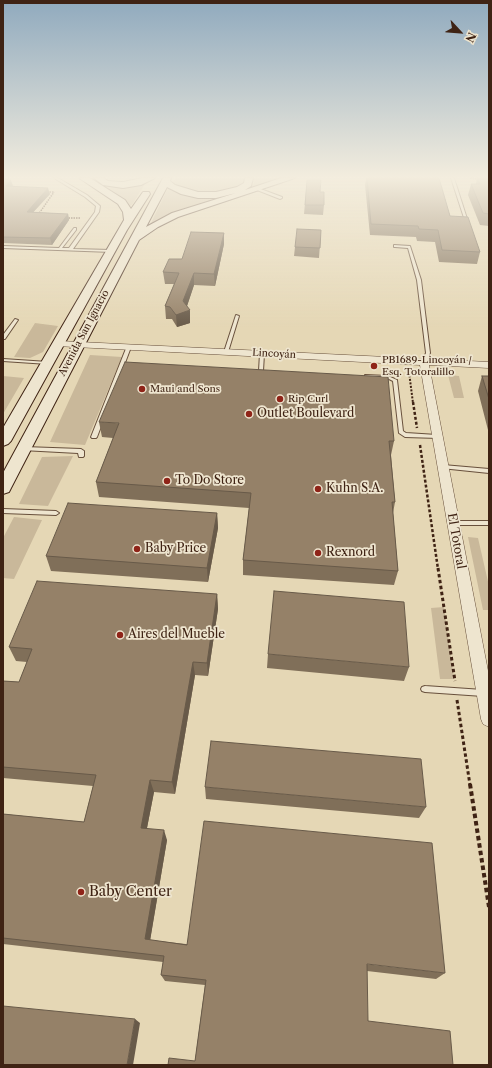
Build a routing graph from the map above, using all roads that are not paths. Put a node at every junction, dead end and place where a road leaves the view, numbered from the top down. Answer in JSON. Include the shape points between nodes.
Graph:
{"nodes":[{"id":1,"x":86,"y":228,"type":"edge"},
{"id":2,"x":140,"y":228,"type":"edge"},
{"id":3,"x":150,"y":228,"type":"edge"},
{"id":4,"x":75,"y":229,"type":"dead end"},
{"id":5,"x":122,"y":230,"type":"joint"},
{"id":6,"x":136,"y":236,"type":"junction"},
{"id":7,"x":396,"y":246,"type":"dead end"},
{"id":8,"x":3,"y":247,"type":"edge"},
{"id":9,"x":60,"y":249,"type":"junction"},
{"id":10,"x":70,"y":250,"type":"junction"},
{"id":11,"x":111,"y":251,"type":"junction"},
{"id":12,"x":237,"y":316,"type":"dead end"},
{"id":13,"x":16,"y":320,"type":"dead end"},
{"id":14,"x":3,"y":338,"type":"edge"},
{"id":15,"x":59,"y":344,"type":"junction"},
{"id":16,"x":78,"y":344,"type":"junction"},
{"id":17,"x":129,"y":347,"type":"junction"},
{"id":18,"x":226,"y":352,"type":"junction"},
{"id":19,"x":262,"y":354,"type":"junction"},
{"id":20,"x":3,"y":360,"type":"edge"},
{"id":21,"x":424,"y":362,"type":"junction"},
{"id":22,"x":48,"y":363,"type":"junction"},
{"id":23,"x":122,"y":364,"type":"junction"},
{"id":24,"x":130,"y":365,"type":"edge"},
{"id":25,"x":489,"y":365,"type":"edge"},
{"id":26,"x":253,"y":371,"type":"edge"},
{"id":27,"x":261,"y":372,"type":"junction"},
{"id":28,"x":269,"y":372,"type":"edge"},
{"id":29,"x":364,"y":376,"type":"edge"},
{"id":30,"x":33,"y":388,"type":"junction"},
{"id":31,"x":54,"y":390,"type":"junction"},
{"id":32,"x":5,"y":434,"type":"edge"},
{"id":33,"x":94,"y":437,"type":"dead end"},
{"id":34,"x":437,"y":437,"type":"junction"},
{"id":35,"x":24,"y":449,"type":"junction"},
{"id":36,"x":81,"y":456,"type":"dead end"},
{"id":37,"x":443,"y":467,"type":"junction"},
{"id":38,"x":489,"y":471,"type":"edge"},
{"id":39,"x":3,"y":488,"type":"edge"},
{"id":40,"x":3,"y":511,"type":"edge"},
{"id":41,"x":56,"y":513,"type":"dead end"},
{"id":42,"x":453,"y":523,"type":"junction"},
{"id":43,"x":489,"y":523,"type":"edge"},
{"id":44,"x":425,"y":689,"type":"dead end"},
{"id":45,"x":484,"y":693,"type":"junction"},
{"id":46,"x":489,"y":719,"type":"edge"}],
"edges":[{"from":1,"to":10,"type":"lane"},
{"from":2,"to":6,"type":"main road","name":"Avenida San Ignacio"},
{"from":3,"to":6,"type":"main road"},
{"from":4,"to":9,"type":"lane"},
{"from":5,"to":6,"type":"main road","via":[[132,229]]},
{"from":5,"to":11,"type":"main road","name":"Avenida San Ignacio"},
{"from":6,"to":16,"type":"main road","name":"Avenida San Ignacio"},
{"from":7,"to":21,"type":"lane","via":[[409,248],[419,280],[428,353]]},
{"from":8,"to":9,"type":"lane"},
{"from":9,"to":10,"type":"lane"},
{"from":10,"to":11,"type":"lane"},
{"from":11,"to":15,"type":"main road","name":"Avenida San Ignacio"},
{"from":12,"to":18,"type":"lane"},
{"from":13,"to":14,"type":"lane"},
{"from":15,"to":16,"type":"street","name":"Lincoyán"},
{"from":15,"to":22,"type":"main road","name":"Avenida San Ignacio"},
{"from":16,"to":17,"type":"street","name":"Lincoyán"},
{"from":16,"to":31,"type":"main road","name":"Avenida San Ignacio"},
{"from":17,"to":18,"type":"street","name":"Lincoyán"},
{"from":17,"to":23,"type":"lane"},
{"from":18,"to":19,"type":"street","name":"Lincoyán"},
{"from":19,"to":21,"type":"street","name":"Lincoyán"},
{"from":19,"to":27,"type":"lane"},
{"from":20,"to":22,"type":"lane"},
{"from":21,"to":25,"type":"street","name":"Lincoyán"},
{"from":21,"to":34,"type":"street","name":"El Totoral"},
{"from":22,"to":30,"type":"main road","name":"Avenida San Ignacio"},
{"from":23,"to":24,"type":"lane"},
{"from":23,"to":33,"type":"lane"},
{"from":26,"to":27,"type":"lane"},
{"from":27,"to":28,"type":"lane"},
{"from":29,"to":34,"type":"lane","via":[[388,377],[395,380],[401,432],[404,435]]},
{"from":30,"to":31,"type":"main road","via":[[43,386]]},
{"from":30,"to":32,"type":"main road","name":"Avenida San Ignacio"},
{"from":31,"to":35,"type":"main road","name":"Avenida San Ignacio"},
{"from":34,"to":37,"type":"street","name":"El Totoral"},
{"from":35,"to":36,"type":"lane","via":[[81,451]]},
{"from":35,"to":39,"type":"main road","name":"Avenida San Ignacio"},
{"from":37,"to":38,"type":"lane"},
{"from":37,"to":42,"type":"street","name":"El Totoral"},
{"from":40,"to":41,"type":"lane"},
{"from":42,"to":43,"type":"lane"},
{"from":42,"to":45,"type":"street","name":"El Totoral"},
{"from":44,"to":45,"type":"lane"},
{"from":45,"to":46,"type":"street","name":"El Totoral"}]}
